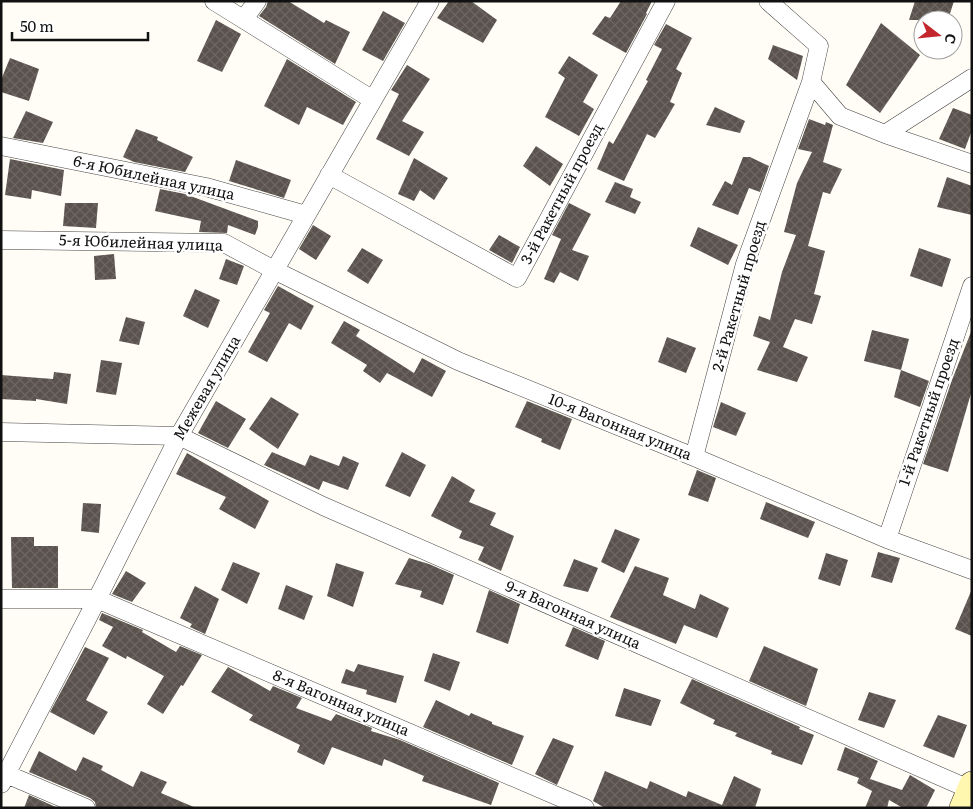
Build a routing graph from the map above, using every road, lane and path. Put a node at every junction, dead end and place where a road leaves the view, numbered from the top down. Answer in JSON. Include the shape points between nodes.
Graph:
{"nodes":[{"id":1,"x":214,"y":1,"type":"edge"},
{"id":2,"x":257,"y":1,"type":"edge"},
{"id":3,"x":430,"y":1,"type":"edge"},
{"id":4,"x":666,"y":1,"type":"edge"},
{"id":5,"x":778,"y":5,"type":"edge"},
{"id":6,"x":244,"y":19,"type":"junction"},
{"id":7,"x":972,"y":78,"type":"edge"},
{"id":8,"x":811,"y":82,"type":"junction"},
{"id":9,"x":373,"y":100,"type":"junction"},
{"id":10,"x":885,"y":134,"type":"junction"},
{"id":11,"x":1,"y":146,"type":"edge"},
{"id":12,"x":972,"y":164,"type":"edge"},
{"id":13,"x":329,"y":175,"type":"junction"},
{"id":14,"x":306,"y":215,"type":"junction"},
{"id":15,"x":1,"y":240,"type":"edge"},
{"id":16,"x":274,"y":270,"type":"junction"},
{"id":17,"x":972,"y":286,"type":"edge"},
{"id":18,"x":1,"y":432,"type":"edge"},
{"id":19,"x":179,"y":436,"type":"junction"},
{"id":20,"x":694,"y":457,"type":"junction"},
{"id":21,"x":887,"y":539,"type":"junction"},
{"id":22,"x":972,"y":570,"type":"edge"},
{"id":23,"x":1,"y":599,"type":"edge"},
{"id":24,"x":97,"y":599,"type":"junction"},
{"id":25,"x":3,"y":778,"type":"edge"},
{"id":26,"x":968,"y":794,"type":"edge"},
{"id":27,"x":86,"y":808,"type":"edge"},
{"id":28,"x":585,"y":808,"type":"edge"}],
"edges":[{"from":1,"to":6,"type":"street"},
{"from":2,"to":6,"type":"street"},
{"from":3,"to":9,"type":"street","name":"Межевая улица"},
{"from":4,"to":13,"type":"street","name":"3-й Ракетный проезд","via":[[517,278]]},
{"from":5,"to":8,"type":"street","name":"2-й Ракетный проезд","via":[[818,46]]},
{"from":6,"to":9,"type":"street"},
{"from":7,"to":10,"type":"street"},
{"from":8,"to":10,"type":"street","via":[[840,116]]},
{"from":8,"to":20,"type":"street","name":"2-й Ракетный проезд","via":[[746,264]]},
{"from":9,"to":13,"type":"street","name":"Межевая улица"},
{"from":10,"to":12,"type":"street"},
{"from":11,"to":14,"type":"street","name":"6-я Юбилейная улица","via":[[206,187]]},
{"from":13,"to":14,"type":"street","name":"Межевая улица"},
{"from":14,"to":16,"type":"street","name":"Межевая улица"},
{"from":15,"to":16,"type":"street","name":"5-я Юбилейная улица","via":[[224,242]]},
{"from":16,"to":19,"type":"street","name":"Межевая улица"},
{"from":16,"to":20,"type":"street","name":"10-я Вагонная улица","via":[[458,361]]},
{"from":17,"to":21,"type":"street","name":"1-й Ракетный проезд"},
{"from":18,"to":19,"type":"street"},
{"from":19,"to":24,"type":"street","name":"Межевая улица"},
{"from":19,"to":26,"type":"street","name":"9-я Вагонная улица","via":[[323,506]]},
{"from":20,"to":21,"type":"street","name":"10-я Вагонная улица"},
{"from":21,"to":22,"type":"street","name":"10-я Вагонная улица"},
{"from":23,"to":24,"type":"street"},
{"from":24,"to":25,"type":"street","name":"Межевая улица"},
{"from":24,"to":28,"type":"street","name":"8-я Вагонная улица"},
{"from":25,"to":27,"type":"street"}]}
